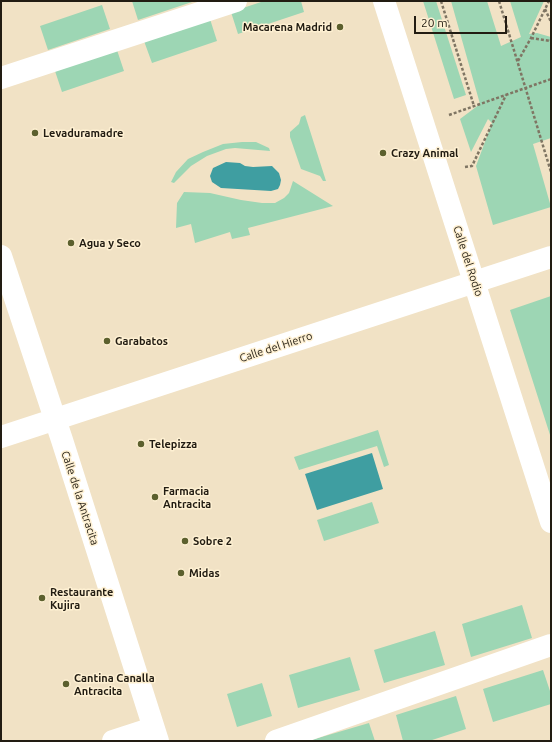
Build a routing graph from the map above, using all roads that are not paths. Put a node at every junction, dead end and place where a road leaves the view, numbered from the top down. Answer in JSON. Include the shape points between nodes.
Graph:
{"nodes":[{"id":1,"x":236,"y":1,"type":"edge"},
{"id":2,"x":384,"y":1,"type":"edge"},
{"id":3,"x":1,"y":78,"type":"edge"},
{"id":4,"x":1,"y":256,"type":"edge"},
{"id":5,"x":551,"y":257,"type":"edge"},
{"id":6,"x":474,"y":282,"type":"junction"},
{"id":7,"x":54,"y":419,"type":"junction"},
{"id":8,"x":1,"y":437,"type":"edge"},
{"id":9,"x":551,"y":522,"type":"edge"},
{"id":10,"x":551,"y":644,"type":"edge"},
{"id":11,"x":156,"y":735,"type":"edge"},
{"id":12,"x":113,"y":741,"type":"edge"},
{"id":13,"x":276,"y":741,"type":"edge"}],
"edges":[{"from":1,"to":3,"type":"street"},
{"from":2,"to":6,"type":"street","name":"Calle del Rodio"},
{"from":4,"to":7,"type":"street","name":"Calle de la Antracita"},
{"from":5,"to":6,"type":"street","name":"Calle del Hierro"},
{"from":6,"to":7,"type":"street","name":"Calle del Hierro"},
{"from":6,"to":9,"type":"street","name":"Calle del Rodio"},
{"from":7,"to":8,"type":"street","name":"Calle del Hierro"},
{"from":7,"to":11,"type":"street","name":"Calle de la Antracita"},
{"from":10,"to":13,"type":"street"},
{"from":11,"to":12,"type":"street"}]}
